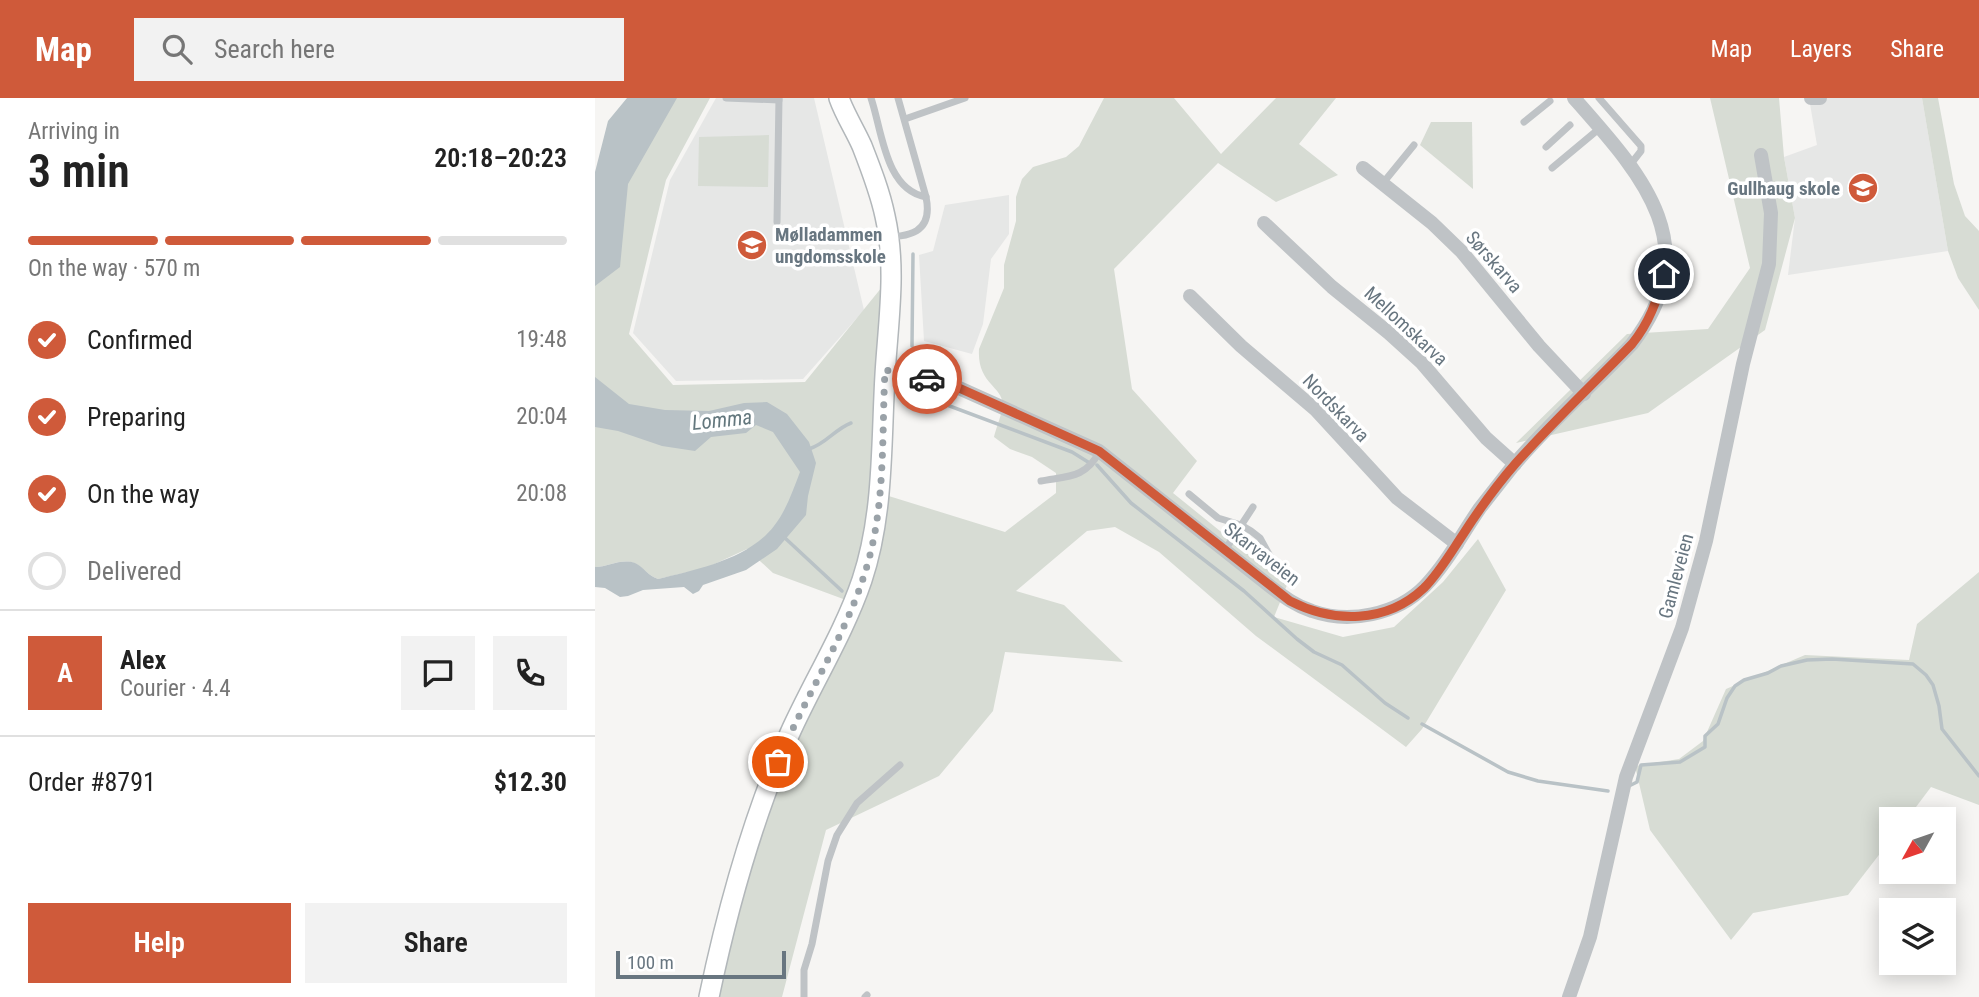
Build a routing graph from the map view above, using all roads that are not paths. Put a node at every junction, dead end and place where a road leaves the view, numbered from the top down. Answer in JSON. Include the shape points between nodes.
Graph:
{"nodes":[{"id":1,"x":726,"y":98,"type":"edge"},
{"id":2,"x":871,"y":98,"type":"edge"},
{"id":3,"x":898,"y":98,"type":"edge"},
{"id":4,"x":965,"y":98,"type":"edge"},
{"id":5,"x":1574,"y":98,"type":"edge"},
{"id":6,"x":1599,"y":98,"type":"edge"},
{"id":7,"x":1811,"y":98,"type":"edge"},
{"id":8,"x":1820,"y":98,"type":"edge"},
{"id":9,"x":779,"y":99,"type":"edge"},
{"id":10,"x":1550,"y":101,"type":"dead end"},
{"id":11,"x":841,"y":103,"type":"edge"},
{"id":12,"x":905,"y":119,"type":"junction"},
{"id":13,"x":1524,"y":122,"type":"dead end"},
{"id":14,"x":1570,"y":125,"type":"dead end"},
{"id":15,"x":1600,"y":128,"type":"junction"},
{"id":16,"x":1414,"y":145,"type":"dead end"},
{"id":17,"x":1546,"y":147,"type":"dead end"},
{"id":18,"x":1761,"y":155,"type":"dead end"},
{"id":19,"x":1630,"y":165,"type":"junction"},
{"id":20,"x":1363,"y":168,"type":"dead end"},
{"id":21,"x":1552,"y":168,"type":"dead end"},
{"id":22,"x":1382,"y":184,"type":"junction"},
{"id":23,"x":926,"y":197,"type":"junction"},
{"id":24,"x":777,"y":222,"type":"dead end"},
{"id":25,"x":1264,"y":223,"type":"dead end"},
{"id":26,"x":883,"y":238,"type":"junction"},
{"id":27,"x":1190,"y":296,"type":"dead end"},
{"id":28,"x":885,"y":370,"type":"junction"},
{"id":29,"x":1584,"y":394,"type":"junction"},
{"id":30,"x":1099,"y":451,"type":"junction"},
{"id":31,"x":1515,"y":464,"type":"junction"},
{"id":32,"x":1041,"y":481,"type":"dead end"},
{"id":33,"x":1189,"y":494,"type":"dead end"},
{"id":34,"x":1253,"y":507,"type":"dead end"},
{"id":35,"x":1241,"y":524,"type":"junction"},
{"id":36,"x":1457,"y":544,"type":"junction"},
{"id":37,"x":1224,"y":551,"type":"junction"},
{"id":38,"x":1270,"y":556,"type":"dead end"},
{"id":39,"x":900,"y":765,"type":"dead end"},
{"id":40,"x":709,"y":997,"type":"edge"},
{"id":41,"x":804,"y":997,"type":"edge"},
{"id":42,"x":1569,"y":997,"type":"edge"}],
"edges":[{"from":1,"to":9,"type":"lane"},
{"from":2,"to":23,"type":"lane","via":[[890,165],[908,190]]},
{"from":3,"to":12,"type":"lane"},
{"from":4,"to":12,"type":"lane"},
{"from":5,"to":15,"type":"street","name":"Skarvaveien"},
{"from":6,"to":19,"type":"lane","via":[[1641,146]]},
{"from":7,"to":8,"type":"street"},
{"from":9,"to":24,"type":"lane"},
{"from":10,"to":13,"type":"lane"},
{"from":11,"to":26,"type":"main road","via":[[872,174],[885,217]]},
{"from":12,"to":23,"type":"lane"},
{"from":14,"to":17,"type":"lane"},
{"from":15,"to":19,"type":"street","name":"Skarvaveien"},
{"from":15,"to":21,"type":"lane"},
{"from":16,"to":22,"type":"lane"},
{"from":18,"to":42,"type":"street","name":"Gamleveien","via":[[1771,213],[1769,264],[1706,541],[1682,628],[1626,777],[1590,937]]},
{"from":19,"to":29,"type":"street","name":"Skarvaveien","via":[[1656,207],[1665,239],[1664,274],[1643,330]]},
{"from":20,"to":22,"type":"street","name":"Sørskarva"},
{"from":22,"to":29,"type":"street","name":"Sørskarva","via":[[1462,252]]},
{"from":23,"to":26,"type":"lane","via":[[927,221],[920,229]]},
{"from":25,"to":31,"type":"street","name":"Mellomskarva","via":[[1421,362],[1486,438]]},
{"from":26,"to":28,"type":"main road","via":[[888,323]]},
{"from":27,"to":36,"type":"street","name":"Nordskarva","via":[[1316,410],[1397,498]]},
{"from":28,"to":30,"type":"street","name":"Skarvaveien","via":[[959,388]]},
{"from":28,"to":40,"type":"main road","via":[[871,552],[854,603],[790,733],[768,789],[726,924]]},
{"from":29,"to":31,"type":"street","name":"Skarvaveien"},
{"from":30,"to":32,"type":"lane","via":[[1087,470]]},
{"from":30,"to":37,"type":"street","name":"Skarvaveien"},
{"from":31,"to":36,"type":"street","name":"Skarvaveien"},
{"from":33,"to":35,"type":"lane","via":[[1218,517]]},
{"from":34,"to":35,"type":"lane"},
{"from":35,"to":37,"type":"lane"},
{"from":35,"to":38,"type":"lane","via":[[1259,538]]},
{"from":36,"to":37,"type":"street","name":"Skarvaveien","via":[[1432,578],[1408,600],[1354,618],[1309,611]]},
{"from":39,"to":41,"type":"lane","via":[[857,803],[837,835],[804,970]]}]}
